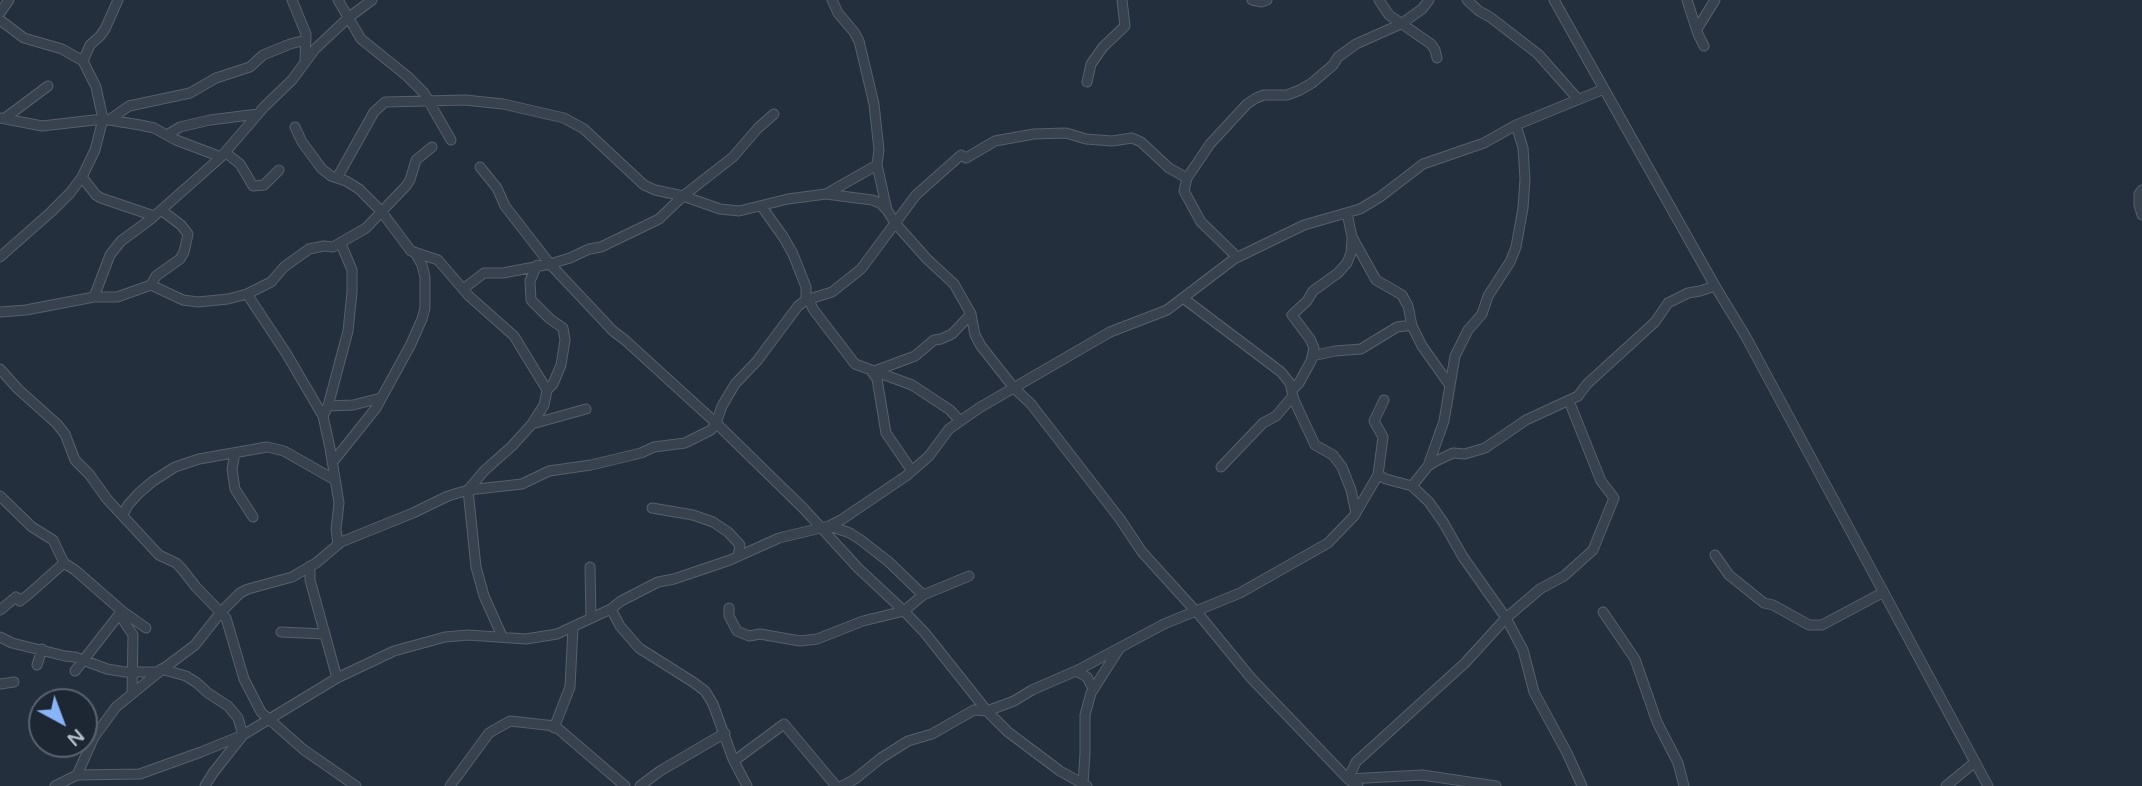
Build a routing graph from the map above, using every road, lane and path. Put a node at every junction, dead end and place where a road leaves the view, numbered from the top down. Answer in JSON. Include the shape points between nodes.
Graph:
{"nodes":[{"id":1,"x":9,"y":0,"type":"edge"},
{"id":2,"x":118,"y":0,"type":"edge"},
{"id":3,"x":292,"y":0,"type":"edge"},
{"id":4,"x":338,"y":0,"type":"edge"},
{"id":5,"x":372,"y":0,"type":"edge"},
{"id":6,"x":832,"y":0,"type":"edge"},
{"id":7,"x":1122,"y":0,"type":"edge"},
{"id":8,"x":1252,"y":0,"type":"edge"},
{"id":9,"x":1267,"y":0,"type":"edge"},
{"id":10,"x":1379,"y":0,"type":"edge"},
{"id":11,"x":1429,"y":0,"type":"edge"},
{"id":12,"x":1467,"y":0,"type":"edge"},
{"id":13,"x":1554,"y":0,"type":"edge"},
{"id":14,"x":1688,"y":0,"type":"edge"},
{"id":15,"x":1715,"y":0,"type":"edge"},
{"id":16,"x":0,"y":13,"type":"edge"},
{"id":17,"x":348,"y":18,"type":"junction"},
{"id":18,"x":0,"y":20,"type":"edge"},
{"id":19,"x":1401,"y":23,"type":"junction"},
{"id":20,"x":1697,"y":29,"type":"junction"},
{"id":21,"x":306,"y":40,"type":"junction"},
{"id":22,"x":1704,"y":46,"type":"dead end"},
{"id":23,"x":1437,"y":58,"type":"dead end"},
{"id":24,"x":83,"y":61,"type":"junction"},
{"id":25,"x":305,"y":61,"type":"junction"},
{"id":26,"x":1087,"y":82,"type":"dead end"},
{"id":27,"x":48,"y":86,"type":"dead end"},
{"id":28,"x":1604,"y":89,"type":"junction"},
{"id":29,"x":1577,"y":98,"type":"junction"},
{"id":30,"x":429,"y":100,"type":"junction"},
{"id":31,"x":258,"y":114,"type":"junction"},
{"id":32,"x":774,"y":114,"type":"dead end"},
{"id":33,"x":2,"y":118,"type":"edge"},
{"id":34,"x":106,"y":119,"type":"junction"},
{"id":35,"x":1516,"y":125,"type":"junction"},
{"id":36,"x":295,"y":127,"type":"dead end"},
{"id":37,"x":167,"y":135,"type":"junction"},
{"id":38,"x":451,"y":140,"type":"dead end"},
{"id":39,"x":432,"y":147,"type":"dead end"},
{"id":40,"x":224,"y":155,"type":"junction"},
{"id":41,"x":877,"y":165,"type":"junction"},
{"id":42,"x":480,"y":167,"type":"dead end"},
{"id":43,"x":279,"y":170,"type":"dead end"},
{"id":44,"x":82,"y":177,"type":"junction"},
{"id":45,"x":337,"y":178,"type":"junction"},
{"id":46,"x":1187,"y":178,"type":"junction"},
{"id":47,"x":2142,"y":190,"type":"edge"},
{"id":48,"x":826,"y":194,"type":"junction"},
{"id":49,"x":683,"y":196,"type":"junction"},
{"id":50,"x":762,"y":206,"type":"junction"},
{"id":51,"x":887,"y":210,"type":"junction"},
{"id":52,"x":382,"y":211,"type":"junction"},
{"id":53,"x":157,"y":213,"type":"junction"},
{"id":54,"x":1347,"y":213,"type":"junction"},
{"id":55,"x":2142,"y":215,"type":"edge"},
{"id":56,"x":895,"y":223,"type":"junction"},
{"id":57,"x":1352,"y":237,"type":"junction"},
{"id":58,"x":341,"y":244,"type":"junction"},
{"id":59,"x":416,"y":254,"type":"junction"},
{"id":60,"x":0,"y":257,"type":"edge"},
{"id":61,"x":1237,"y":257,"type":"junction"},
{"id":62,"x":550,"y":264,"type":"junction"},
{"id":63,"x":537,"y":265,"type":"junction"},
{"id":64,"x":151,"y":285,"type":"junction"},
{"id":65,"x":1715,"y":286,"type":"junction"},
{"id":66,"x":463,"y":289,"type":"junction"},
{"id":67,"x":247,"y":294,"type":"junction"},
{"id":68,"x":94,"y":297,"type":"junction"},
{"id":69,"x":1183,"y":298,"type":"junction"},
{"id":70,"x":808,"y":299,"type":"junction"},
{"id":71,"x":0,"y":312,"type":"edge"},
{"id":72,"x":971,"y":314,"type":"junction"},
{"id":73,"x":1412,"y":325,"type":"junction"},
{"id":74,"x":1312,"y":356,"type":"junction"},
{"id":75,"x":0,"y":369,"type":"edge"},
{"id":76,"x":872,"y":372,"type":"junction"},
{"id":77,"x":1449,"y":384,"type":"junction"},
{"id":78,"x":1014,"y":388,"type":"junction"},
{"id":79,"x":547,"y":390,"type":"junction"},
{"id":80,"x":1293,"y":393,"type":"junction"},
{"id":81,"x":381,"y":398,"type":"junction"},
{"id":82,"x":1384,"y":400,"type":"dead end"},
{"id":83,"x":1569,"y":401,"type":"junction"},
{"id":84,"x":328,"y":406,"type":"junction"},
{"id":85,"x":586,"y":409,"type":"dead end"},
{"id":86,"x":323,"y":416,"type":"junction"},
{"id":87,"x":960,"y":421,"type":"junction"},
{"id":88,"x":716,"y":423,"type":"junction"},
{"id":89,"x":532,"y":424,"type":"junction"},
{"id":90,"x":235,"y":453,"type":"junction"},
{"id":91,"x":332,"y":463,"type":"junction"},
{"id":92,"x":1428,"y":466,"type":"junction"},
{"id":93,"x":1221,"y":467,"type":"dead end"},
{"id":94,"x":912,"y":471,"type":"junction"},
{"id":95,"x":1378,"y":475,"type":"junction"},
{"id":96,"x":335,"y":480,"type":"junction"},
{"id":97,"x":1412,"y":486,"type":"junction"},
{"id":98,"x":468,"y":490,"type":"junction"},
{"id":99,"x":0,"y":496,"type":"edge"},
{"id":100,"x":652,"y":508,"type":"dead end"},
{"id":101,"x":1356,"y":513,"type":"junction"},
{"id":102,"x":123,"y":515,"type":"junction"},
{"id":103,"x":253,"y":517,"type":"dead end"},
{"id":104,"x":824,"y":527,"type":"junction"},
{"id":105,"x":338,"y":544,"type":"junction"},
{"id":106,"x":1715,"y":555,"type":"dead end"},
{"id":107,"x":738,"y":556,"type":"junction"},
{"id":108,"x":64,"y":563,"type":"junction"},
{"id":109,"x":310,"y":566,"type":"junction"},
{"id":110,"x":590,"y":567,"type":"dead end"},
{"id":111,"x":970,"y":576,"type":"dead end"},
{"id":112,"x":1882,"y":593,"type":"junction"},
{"id":113,"x":923,"y":595,"type":"junction"},
{"id":114,"x":729,"y":608,"type":"dead end"},
{"id":115,"x":611,"y":609,"type":"junction"},
{"id":116,"x":0,"y":610,"type":"edge"},
{"id":117,"x":904,"y":611,"type":"junction"},
{"id":118,"x":1196,"y":611,"type":"junction"},
{"id":119,"x":120,"y":612,"type":"junction"},
{"id":120,"x":221,"y":612,"type":"junction"},
{"id":121,"x":1603,"y":612,"type":"dead end"},
{"id":122,"x":591,"y":618,"type":"junction"},
{"id":123,"x":1506,"y":618,"type":"junction"},
{"id":124,"x":146,"y":628,"type":"dead end"},
{"id":125,"x":573,"y":628,"type":"junction"},
{"id":126,"x":281,"y":632,"type":"dead end"},
{"id":127,"x":325,"y":634,"type":"junction"},
{"id":128,"x":502,"y":636,"type":"junction"},
{"id":129,"x":0,"y":637,"type":"edge"},
{"id":130,"x":1120,"y":648,"type":"junction"},
{"id":131,"x":42,"y":649,"type":"junction"},
{"id":132,"x":84,"y":661,"type":"junction"},
{"id":133,"x":37,"y":665,"type":"dead end"},
{"id":134,"x":75,"y":671,"type":"dead end"},
{"id":135,"x":133,"y":671,"type":"junction"},
{"id":136,"x":160,"y":671,"type":"junction"},
{"id":137,"x":1076,"y":671,"type":"junction"},
{"id":138,"x":337,"y":678,"type":"junction"},
{"id":139,"x":13,"y":682,"type":"dead end"},
{"id":140,"x":0,"y":684,"type":"edge"},
{"id":141,"x":1093,"y":689,"type":"junction"},
{"id":142,"x":132,"y":694,"type":"junction"},
{"id":143,"x":987,"y":711,"type":"junction"},
{"id":144,"x":268,"y":719,"type":"junction"},
{"id":145,"x":554,"y":728,"type":"junction"},
{"id":146,"x":725,"y":733,"type":"junction"},
{"id":147,"x":243,"y":735,"type":"junction"},
{"id":148,"x":734,"y":761,"type":"junction"},
{"id":149,"x":1975,"y":762,"type":"junction"},
{"id":150,"x":77,"y":775,"type":"junction"},
{"id":151,"x":1348,"y":779,"type":"junction"},
{"id":152,"x":1078,"y":784,"type":"edge"},
{"id":153,"x":55,"y":786,"type":"edge"},
{"id":154,"x":205,"y":786,"type":"edge"},
{"id":155,"x":355,"y":786,"type":"edge"},
{"id":156,"x":450,"y":786,"type":"edge"},
{"id":157,"x":625,"y":786,"type":"edge"},
{"id":158,"x":640,"y":786,"type":"edge"},
{"id":159,"x":747,"y":786,"type":"edge"},
{"id":160,"x":836,"y":786,"type":"edge"},
{"id":161,"x":842,"y":786,"type":"edge"},
{"id":162,"x":1358,"y":786,"type":"edge"},
{"id":163,"x":1496,"y":786,"type":"edge"},
{"id":164,"x":1582,"y":786,"type":"edge"},
{"id":165,"x":1684,"y":786,"type":"edge"},
{"id":166,"x":1946,"y":786,"type":"edge"},
{"id":167,"x":1988,"y":786,"type":"edge"}],
"edges":[{"from":1,"to":16,"type":"street"},
{"from":2,"to":24,"type":"street"},
{"from":3,"to":21,"type":"street"},
{"from":4,"to":17,"type":"street"},
{"from":5,"to":17,"type":"street"},
{"from":6,"to":41,"type":"street","via":[[859,41],[874,104]]},
{"from":7,"to":26,"type":"street","via":[[1125,26],[1091,64]]},
{"from":8,"to":9,"type":"street"},
{"from":10,"to":19,"type":"street"},
{"from":11,"to":19,"type":"street"},
{"from":12,"to":29,"type":"street","via":[[1538,54]]},
{"from":13,"to":28,"type":"street"},
{"from":14,"to":20,"type":"street"},
{"from":15,"to":20,"type":"street"},
{"from":17,"to":25,"type":"street"},
{"from":17,"to":30,"type":"street","via":[[361,39]]},
{"from":18,"to":24,"type":"street","via":[[24,38],[62,49]]},
{"from":19,"to":23,"type":"street","via":[[1430,44]]},
{"from":19,"to":46,"type":"street","via":[[1356,44],[1300,90],[1264,95],[1247,104],[1210,144]]},
{"from":20,"to":22,"type":"street"},
{"from":21,"to":25,"type":"street"},
{"from":21,"to":34,"type":"street","via":[[263,55],[250,67],[190,93],[129,106]]},
{"from":24,"to":34,"type":"street"},
{"from":25,"to":31,"type":"street"},
{"from":27,"to":33,"type":"street"},
{"from":28,"to":29,"type":"street"},
{"from":28,"to":65,"type":"street"},
{"from":29,"to":35,"type":"street"},
{"from":30,"to":38,"type":"street"},
{"from":30,"to":45,"type":"street","via":[[391,101],[379,106]]},
{"from":30,"to":49,"type":"street","via":[[503,104],[564,118],[584,128],[644,185]]},
{"from":31,"to":37,"type":"street","via":[[210,120]]},
{"from":31,"to":40,"type":"street"},
{"from":32,"to":49,"type":"street","via":[[733,157]]},
{"from":33,"to":34,"type":"street","via":[[42,126]]},
{"from":34,"to":37,"type":"street"},
{"from":34,"to":44,"type":"street"},
{"from":35,"to":54,"type":"street","via":[[1484,143],[1423,164],[1380,197]]},
{"from":35,"to":77,"type":"street","via":[[1525,179],[1516,247],[1455,356]]},
{"from":36,"to":45,"type":"street","via":[[314,160]]},
{"from":37,"to":40,"type":"street"},
{"from":39,"to":52,"type":"street","via":[[416,160],[410,180]]},
{"from":40,"to":43,"type":"street","via":[[240,164],[253,186],[264,185]]},
{"from":40,"to":53,"type":"street"},
{"from":41,"to":48,"type":"street"},
{"from":41,"to":51,"type":"street"},
{"from":42,"to":62,"type":"street"},
{"from":44,"to":53,"type":"street","via":[[100,198]]},
{"from":44,"to":60,"type":"street"},
{"from":45,"to":52,"type":"street","via":[[359,189]]},
{"from":46,"to":56,"type":"street","via":[[1136,139],[1086,139],[1066,133],[1020,135],[995,141],[966,158],[961,155],[916,195]]},
{"from":46,"to":61,"type":"street","via":[[1184,191],[1201,222]]},
{"from":47,"to":55,"type":"street"},
{"from":48,"to":50,"type":"street"},
{"from":48,"to":51,"type":"street","via":[[872,200]]},
{"from":49,"to":50,"type":"street","via":[[739,212]]},
{"from":49,"to":62,"type":"street","via":[[659,219],[601,247]]},
{"from":50,"to":70,"type":"street","via":[[793,254]]},
{"from":51,"to":56,"type":"street"},
{"from":52,"to":58,"type":"street"},
{"from":52,"to":59,"type":"street"},
{"from":53,"to":64,"type":"street","via":[[181,225],[188,234],[180,259]]},
{"from":53,"to":68,"type":"street","via":[[114,249]]},
{"from":54,"to":57,"type":"street"},
{"from":54,"to":61,"type":"street","via":[[1304,225]]},
{"from":56,"to":70,"type":"street","via":[[853,276],[832,292]]},
{"from":56,"to":72,"type":"street","via":[[954,285]]},
{"from":57,"to":73,"type":"street","via":[[1376,280],[1402,295]]},
{"from":57,"to":74,"type":"street","via":[[1347,262],[1292,315],[1310,339]]},
{"from":58,"to":67,"type":"street","via":[[309,249],[271,282]]},
{"from":58,"to":84,"type":"street","via":[[354,279],[348,331]]},
{"from":59,"to":66,"type":"street","via":[[438,260]]},
{"from":59,"to":81,"type":"street","via":[[425,277],[425,308]]},
{"from":61,"to":69,"type":"street"},
{"from":62,"to":63,"type":"street"},
{"from":62,"to":88,"type":"street","via":[[613,331]]},
{"from":63,"to":66,"type":"street","via":[[484,273]]},
{"from":63,"to":79,"type":"street","via":[[530,281],[531,300],[563,328],[565,340],[557,377]]},
{"from":64,"to":67,"type":"street","via":[[198,302]]},
{"from":64,"to":68,"type":"street","via":[[117,297]]},
{"from":65,"to":83,"type":"street","via":[[1668,303],[1655,322]]},
{"from":65,"to":112,"type":"street"},
{"from":66,"to":79,"type":"street","via":[[518,340]]},
{"from":67,"to":86,"type":"street"},
{"from":68,"to":71,"type":"street"},
{"from":69,"to":78,"type":"street","via":[[1155,316],[1110,332]]},
{"from":69,"to":80,"type":"street","via":[[1281,372]]},
{"from":70,"to":76,"type":"street","via":[[855,364]]},
{"from":70,"to":88,"type":"street","via":[[735,384]]},
{"from":72,"to":76,"type":"street","via":[[952,334],[934,340],[915,356]]},
{"from":72,"to":78,"type":"street","via":[[981,346]]},
{"from":73,"to":74,"type":"street","via":[[1396,327],[1361,349]]},
{"from":73,"to":77,"type":"street"},
{"from":74,"to":80,"type":"street"},
{"from":75,"to":102,"type":"street","via":[[58,424],[75,460]]},
{"from":76,"to":87,"type":"street","via":[[912,385]]},
{"from":76,"to":94,"type":"street","via":[[886,433]]},
{"from":77,"to":92,"type":"street","via":[[1444,421]]},
{"from":78,"to":87,"type":"street"},
{"from":78,"to":118,"type":"street","via":[[1031,404],[1142,552]]},
{"from":79,"to":89,"type":"street"},
{"from":80,"to":93,"type":"street","via":[[1276,416],[1263,423]]},
{"from":80,"to":101,"type":"street","via":[[1315,445],[1342,467]]},
{"from":81,"to":84,"type":"street"},
{"from":81,"to":91,"type":"street"},
{"from":82,"to":95,"type":"street","via":[[1374,421],[1383,437]]},
{"from":83,"to":92,"type":"street","via":[[1525,420],[1485,447],[1453,453]]},
{"from":83,"to":123,"type":"street","via":[[1601,481],[1614,498],[1593,550]]},
{"from":84,"to":86,"type":"street"},
{"from":85,"to":89,"type":"street"},
{"from":86,"to":91,"type":"street"},
{"from":87,"to":94,"type":"street"},
{"from":88,"to":98,"type":"street","via":[[685,443],[550,471],[522,484]]},
{"from":88,"to":104,"type":"street"},
{"from":89,"to":98,"type":"street"},
{"from":90,"to":96,"type":"street","via":[[267,447],[284,451]]},
{"from":90,"to":102,"type":"street","via":[[168,470],[139,493]]},
{"from":90,"to":103,"type":"street","via":[[235,489]]},
{"from":91,"to":96,"type":"street"},
{"from":92,"to":97,"type":"street"},
{"from":94,"to":104,"type":"street"},
{"from":95,"to":97,"type":"street"},
{"from":95,"to":101,"type":"street"},
{"from":96,"to":105,"type":"street"},
{"from":97,"to":123,"type":"street","via":[[1438,514]]},
{"from":98,"to":105,"type":"street"},
{"from":98,"to":128,"type":"street","via":[[476,567]]},
{"from":99,"to":108,"type":"street","via":[[53,540]]},
{"from":100,"to":107,"type":"street","via":[[713,522],[740,545]]},
{"from":101,"to":118,"type":"street","via":[[1328,543],[1240,593]]},
{"from":102,"to":120,"type":"street"},
{"from":104,"to":107,"type":"street","via":[[779,538]]},
{"from":104,"to":113,"type":"street","via":[[862,541]]},
{"from":104,"to":117,"type":"street"},
{"from":105,"to":109,"type":"street"},
{"from":106,"to":112,"type":"street","via":[[1729,575],[1764,603],[1809,625],[1822,625]]},
{"from":107,"to":115,"type":"street","via":[[658,582]]},
{"from":108,"to":116,"type":"street","via":[[20,601],[16,597]]},
{"from":108,"to":119,"type":"street"},
{"from":109,"to":120,"type":"street","via":[[292,578],[240,593]]},
{"from":109,"to":127,"type":"street"},
{"from":110,"to":122,"type":"street"},
{"from":111,"to":113,"type":"street"},
{"from":112,"to":149,"type":"street"},
{"from":113,"to":117,"type":"street"},
{"from":114,"to":117,"type":"street","via":[[737,631],[800,641]]},
{"from":115,"to":122,"type":"street"},
{"from":115,"to":146,"type":"street","via":[[639,648],[705,691]]},
{"from":117,"to":143,"type":"street"},
{"from":118,"to":130,"type":"street"},
{"from":118,"to":151,"type":"street","via":[[1251,678]]},
{"from":119,"to":124,"type":"street"},
{"from":119,"to":132,"type":"street"},
{"from":119,"to":135,"type":"street","via":[[133,635]]},
{"from":120,"to":136,"type":"street","via":[[195,645]]},
{"from":120,"to":144,"type":"street","via":[[251,696]]},
{"from":121,"to":165,"type":"street","via":[[1635,659]]},
{"from":122,"to":125,"type":"street"},
{"from":123,"to":151,"type":"street","via":[[1465,663],[1356,762]]},
{"from":123,"to":164,"type":"street","via":[[1523,650],[1534,692]]},
{"from":125,"to":128,"type":"street","via":[[526,639]]},
{"from":125,"to":145,"type":"street","via":[[570,687]]},
{"from":126,"to":127,"type":"street"},
{"from":127,"to":138,"type":"street"},
{"from":128,"to":138,"type":"street","via":[[427,640]]},
{"from":129,"to":131,"type":"street"},
{"from":130,"to":137,"type":"street"},
{"from":130,"to":141,"type":"street"},
{"from":131,"to":132,"type":"street"},
{"from":131,"to":133,"type":"street"},
{"from":132,"to":134,"type":"street"},
{"from":132,"to":135,"type":"street","via":[[107,670]]},
{"from":135,"to":136,"type":"street"},
{"from":135,"to":142,"type":"street"},
{"from":136,"to":142,"type":"street"},
{"from":136,"to":147,"type":"street","via":[[186,676],[228,706]]},
{"from":137,"to":141,"type":"street","via":[[1087,677]]},
{"from":137,"to":143,"type":"street"},
{"from":138,"to":144,"type":"street"},
{"from":139,"to":140,"type":"street"},
{"from":141,"to":152,"type":"street","via":[[1085,715],[1085,753]]},
{"from":142,"to":150,"type":"street","via":[[100,726]]},
{"from":143,"to":152,"type":"street"},
{"from":143,"to":161,"type":"street","via":[[974,710],[932,734],[908,741]]},
{"from":144,"to":147,"type":"street"},
{"from":144,"to":155,"type":"street"},
{"from":145,"to":156,"type":"street","via":[[510,721],[489,733]]},
{"from":145,"to":157,"type":"street"},
{"from":146,"to":148,"type":"street"},
{"from":146,"to":158,"type":"street"},
{"from":147,"to":150,"type":"street","via":[[140,774]]},
{"from":147,"to":154,"type":"street"},
{"from":148,"to":159,"type":"street"},
{"from":148,"to":160,"type":"street","via":[[784,724]]},
{"from":149,"to":166,"type":"street"},
{"from":149,"to":167,"type":"street"},
{"from":150,"to":153,"type":"street"},
{"from":151,"to":162,"type":"street"},
{"from":151,"to":163,"type":"street","via":[[1422,775]]}]}
